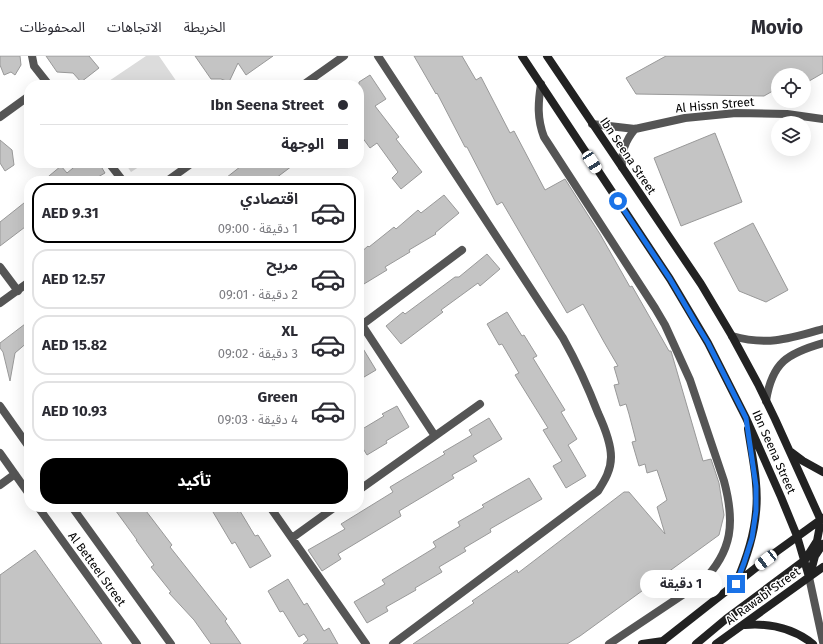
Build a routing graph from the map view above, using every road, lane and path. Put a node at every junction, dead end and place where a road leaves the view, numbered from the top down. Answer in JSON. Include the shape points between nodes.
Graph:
{"nodes":[{"id":1,"x":32,"y":56,"type":"edge"},
{"id":2,"x":344,"y":56,"type":"edge"},
{"id":3,"x":378,"y":56,"type":"edge"},
{"id":4,"x":522,"y":56,"type":"edge"},
{"id":5,"x":547,"y":56,"type":"edge"},
{"id":6,"x":45,"y":80,"type":"edge"},
{"id":7,"x":310,"y":80,"type":"edge"},
{"id":8,"x":541,"y":84,"type":"junction"},
{"id":9,"x":24,"y":100,"type":"edge"},
{"id":10,"x":0,"y":117,"type":"edge"},
{"id":11,"x":823,"y":119,"type":"edge"},
{"id":12,"x":592,"y":124,"type":"junction"},
{"id":13,"x":635,"y":129,"type":"junction"},
{"id":14,"x":622,"y":167,"type":"junction"},
{"id":15,"x":113,"y":168,"type":"edge"},
{"id":16,"x":185,"y":168,"type":"edge"},
{"id":17,"x":119,"y":176,"type":"edge"},
{"id":18,"x":174,"y":176,"type":"edge"},
{"id":19,"x":462,"y":250,"type":"dead end"},
{"id":20,"x":0,"y":267,"type":"edge"},
{"id":21,"x":24,"y":286,"type":"edge"},
{"id":22,"x":18,"y":291,"type":"junction"},
{"id":23,"x":0,"y":303,"type":"edge"},
{"id":24,"x":364,"y":323,"type":"edge"},
{"id":25,"x":823,"y":329,"type":"edge"},
{"id":26,"x":364,"y":332,"type":"edge"},
{"id":27,"x":732,"y":336,"type":"junction"},
{"id":28,"x":823,"y":343,"type":"edge"},
{"id":29,"x":766,"y":401,"type":"junction"},
{"id":30,"x":480,"y":404,"type":"dead end"},
{"id":31,"x":0,"y":406,"type":"edge"},
{"id":32,"x":746,"y":418,"type":"junction"},
{"id":33,"x":435,"y":436,"type":"junction"},
{"id":34,"x":24,"y":440,"type":"edge"},
{"id":35,"x":789,"y":450,"type":"junction"},
{"id":36,"x":0,"y":454,"type":"edge"},
{"id":37,"x":823,"y":472,"type":"edge"},
{"id":38,"x":15,"y":474,"type":"junction"},
{"id":39,"x":0,"y":485,"type":"edge"},
{"id":40,"x":364,"y":486,"type":"edge"},
{"id":41,"x":24,"y":487,"type":"edge"},
{"id":42,"x":42,"y":512,"type":"edge"},
{"id":43,"x":76,"y":512,"type":"edge"},
{"id":44,"x":274,"y":512,"type":"edge"},
{"id":45,"x":328,"y":512,"type":"edge"},
{"id":46,"x":822,"y":521,"type":"edge"},
{"id":47,"x":797,"y":536,"type":"junction"},
{"id":48,"x":292,"y":538,"type":"junction"},
{"id":49,"x":823,"y":544,"type":"edge"},
{"id":50,"x":805,"y":560,"type":"junction"},
{"id":51,"x":823,"y":567,"type":"edge"},
{"id":52,"x":809,"y":577,"type":"junction"},
{"id":53,"x":736,"y":584,"type":"junction"},
{"id":54,"x":744,"y":625,"type":"junction"},
{"id":55,"x":661,"y":642,"type":"edge"},
{"id":56,"x":823,"y":642,"type":"edge"},
{"id":57,"x":137,"y":644,"type":"edge"},
{"id":58,"x":171,"y":644,"type":"edge"},
{"id":59,"x":366,"y":644,"type":"edge"},
{"id":60,"x":393,"y":644,"type":"edge"},
{"id":61,"x":609,"y":644,"type":"edge"},
{"id":62,"x":642,"y":644,"type":"edge"},
{"id":63,"x":696,"y":644,"type":"edge"},
{"id":64,"x":716,"y":644,"type":"edge"},
{"id":65,"x":813,"y":644,"type":"edge"}],
"edges":[{"from":1,"to":6,"type":"street","via":[[34,66]]},
{"from":2,"to":7,"type":"street"},
{"from":3,"to":60,"type":"street","via":[[563,338],[598,412],[608,439],[611,457],[608,475],[598,491]]},
{"from":4,"to":8,"type":"street","name":"Ibn Seena Street"},
{"from":5,"to":12,"type":"street","name":"Ibn Seena Street"},
{"from":8,"to":32,"type":"street","name":"Ibn Seena Street","via":[[674,285],[708,343]]},
{"from":8,"to":61,"type":"street","via":[[538,116],[544,138],[655,308],[690,380],[724,481],[730,509],[727,546],[712,572],[702,582]]},
{"from":9,"to":10,"type":"street"},
{"from":11,"to":13,"type":"street","name":"Al Hissn Street","via":[[787,114],[736,114],[685,118]]},
{"from":12,"to":13,"type":"street","name":"Al Hissn Street"},
{"from":12,"to":14,"type":"street","name":"Ibn Seena Street"},
{"from":13,"to":14,"type":"street","via":[[624,147]]},
{"from":14,"to":27,"type":"street","name":"Ibn Seena Street","via":[[701,284]]},
{"from":15,"to":17,"type":"street"},
{"from":16,"to":18,"type":"street"},
{"from":19,"to":24,"type":"street"},
{"from":20,"to":22,"type":"street"},
{"from":21,"to":22,"type":"street"},
{"from":22,"to":23,"type":"street"},
{"from":25,"to":27,"type":"street","via":[[771,342],[751,341]]},
{"from":26,"to":33,"type":"street"},
{"from":27,"to":29,"type":"street","name":"Ibn Seena Street"},
{"from":28,"to":29,"type":"street","via":[[789,356],[780,365],[768,387]]},
{"from":29,"to":35,"type":"street","name":"Ibn Seena Street"},
{"from":30,"to":33,"type":"street"},
{"from":31,"to":34,"type":"street"},
{"from":32,"to":47,"type":"street","name":"Ibn Seena Street","via":[[782,496]]},
{"from":32,"to":53,"type":"street","via":[[756,486],[756,511],[752,538]]},
{"from":33,"to":40,"type":"street"},
{"from":35,"to":37,"type":"street","via":[[802,461]]},
{"from":35,"to":46,"type":"street","name":"Ibn Seena Street"},
{"from":36,"to":38,"type":"street"},
{"from":38,"to":39,"type":"street"},
{"from":38,"to":41,"type":"street"},
{"from":42,"to":57,"type":"street","name":"Al Betteel Street"},
{"from":43,"to":58,"type":"street"},
{"from":44,"to":48,"type":"street"},
{"from":45,"to":48,"type":"street"},
{"from":46,"to":47,"type":"street","name":"Al Rawabi Street"},
{"from":46,"to":50,"type":"street","via":[[818,541]]},
{"from":47,"to":50,"type":"street","name":"Ibn Seena Street"},
{"from":47,"to":53,"type":"street","name":"Al Rawabi Street"},
{"from":48,"to":59,"type":"street"},
{"from":49,"to":52,"type":"street","via":[[814,556]]},
{"from":50,"to":52,"type":"street","name":"Ibn Seena Street"},
{"from":50,"to":63,"type":"street"},
{"from":51,"to":52,"type":"street","name":"Al Rawabi Street"},
{"from":52,"to":54,"type":"street","name":"Al Rawabi Street"},
{"from":52,"to":56,"type":"street","name":"Ibn Seena Street"},
{"from":53,"to":55,"type":"street","name":"Al Rawabi Street"},
{"from":54,"to":64,"type":"street","name":"Al Rawabi Street"},
{"from":54,"to":65,"type":"street","via":[[783,628]]},
{"from":55,"to":62,"type":"street"}]}
